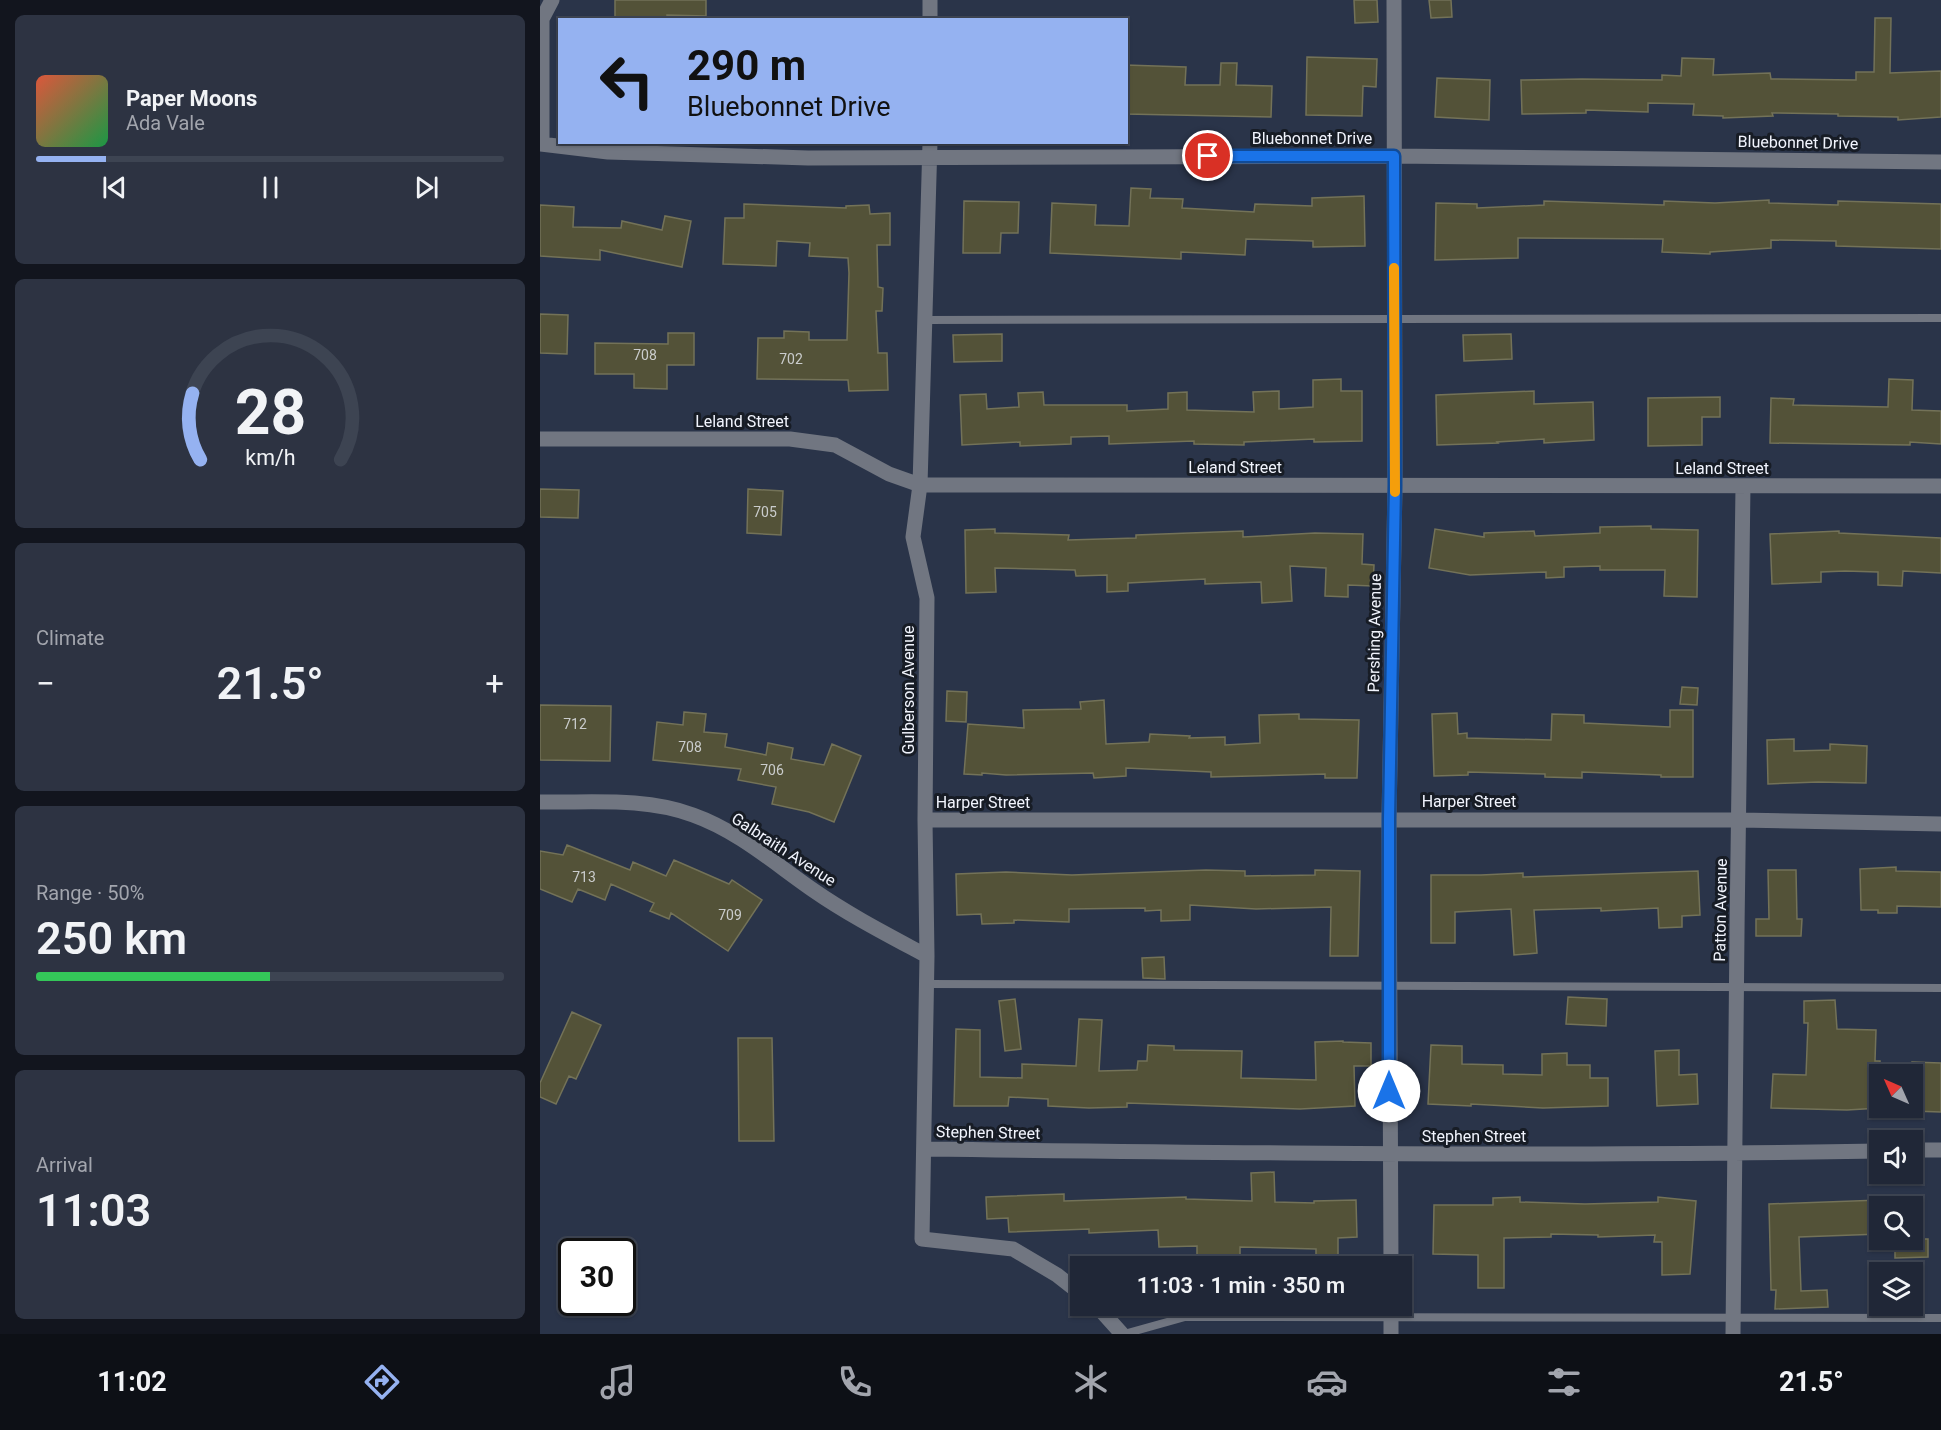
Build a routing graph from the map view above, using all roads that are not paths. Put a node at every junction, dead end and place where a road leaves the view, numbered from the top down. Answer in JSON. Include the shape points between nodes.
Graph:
{"nodes":[{"id":1,"x":552,"y":0,"type":"edge"},
{"id":2,"x":930,"y":0,"type":"edge"},
{"id":3,"x":1394,"y":0,"type":"edge"},
{"id":4,"x":930,"y":18,"type":"edge"},
{"id":5,"x":541,"y":144,"type":"edge"},
{"id":6,"x":930,"y":150,"type":"edge"},
{"id":7,"x":1394,"y":156,"type":"junction"},
{"id":8,"x":1941,"y":162,"type":"edge"},
{"id":9,"x":1941,"y":318,"type":"edge"},
{"id":10,"x":1395,"y":319,"type":"junction"},
{"id":11,"x":925,"y":320,"type":"junction"},
{"id":12,"x":540,"y":439,"type":"edge"},
{"id":13,"x":920,"y":485,"type":"junction"},
{"id":14,"x":1395,"y":485,"type":"junction"},
{"id":15,"x":1743,"y":486,"type":"junction"},
{"id":16,"x":1941,"y":486,"type":"edge"},
{"id":17,"x":540,"y":802,"type":"edge"},
{"id":18,"x":1389,"y":819,"type":"junction"},
{"id":19,"x":925,"y":820,"type":"junction"},
{"id":20,"x":1740,"y":820,"type":"junction"},
{"id":21,"x":1941,"y":824,"type":"edge"},
{"id":22,"x":927,"y":956,"type":"junction"},
{"id":23,"x":926,"y":984,"type":"junction"},
{"id":24,"x":1389,"y":986,"type":"junction"},
{"id":25,"x":1737,"y":987,"type":"junction"},
{"id":26,"x":1941,"y":988,"type":"edge"},
{"id":27,"x":924,"y":1149,"type":"junction"},
{"id":28,"x":1923,"y":1150,"type":"edge"},
{"id":29,"x":1941,"y":1150,"type":"edge"},
{"id":30,"x":1869,"y":1151,"type":"edge"},
{"id":31,"x":1389,"y":1154,"type":"junction"},
{"id":32,"x":1733,"y":1154,"type":"junction"},
{"id":33,"x":1390,"y":1256,"type":"edge"},
{"id":34,"x":1070,"y":1285,"type":"edge"},
{"id":35,"x":1412,"y":1311,"type":"edge"},
{"id":36,"x":1106,"y":1316,"type":"edge"},
{"id":37,"x":1219,"y":1316,"type":"edge"},
{"id":38,"x":1391,"y":1316,"type":"edge"},
{"id":39,"x":1733,"y":1318,"type":"junction"},
{"id":40,"x":1941,"y":1318,"type":"edge"},
{"id":41,"x":1123,"y":1334,"type":"edge"},
{"id":42,"x":1391,"y":1334,"type":"edge"},
{"id":43,"x":1733,"y":1334,"type":"edge"}],
"edges":[{"from":1,"to":5,"type":"street","via":[[542,19]]},
{"from":2,"to":4,"type":"street"},
{"from":3,"to":7,"type":"street","name":"Pershing Avenue"},
{"from":5,"to":6,"type":"street","name":"Bluebonnet Drive","via":[[620,153],[808,158]]},
{"from":6,"to":7,"type":"street","name":"Bluebonnet Drive"},
{"from":6,"to":11,"type":"street","name":"Gulberson Avenue"},
{"from":7,"to":8,"type":"street","name":"Bluebonnet Drive"},
{"from":7,"to":10,"type":"street","name":"Pershing Avenue"},
{"from":9,"to":10,"type":"lane"},
{"from":10,"to":11,"type":"lane"},
{"from":10,"to":14,"type":"street","name":"Pershing Avenue"},
{"from":11,"to":13,"type":"street","name":"Gulberson Avenue"},
{"from":12,"to":13,"type":"street","name":"Leland Street","via":[[814,440],[835,445],[889,474]]},
{"from":13,"to":14,"type":"street","name":"Leland Street"},
{"from":13,"to":19,"type":"street","name":"Gulberson Avenue","via":[[913,537],[927,598]]},
{"from":14,"to":15,"type":"street","name":"Leland Street"},
{"from":14,"to":18,"type":"street","name":"Pershing Avenue"},
{"from":15,"to":16,"type":"street","name":"Leland Street"},
{"from":15,"to":20,"type":"street","name":"Patton Avenue"},
{"from":17,"to":22,"type":"street","name":"Galbraith Avenue","via":[[644,804],[693,815],[737,836],[847,912]]},
{"from":18,"to":19,"type":"street","name":"Harper Street"},
{"from":18,"to":20,"type":"street","name":"Harper Street"},
{"from":18,"to":24,"type":"street","name":"Pershing Avenue"},
{"from":19,"to":22,"type":"street","name":"Gulberson Avenue"},
{"from":20,"to":21,"type":"street","name":"Harper Street"},
{"from":20,"to":25,"type":"street","name":"Patton Avenue"},
{"from":22,"to":23,"type":"street","name":"Gulberson Avenue"},
{"from":23,"to":24,"type":"lane"},
{"from":23,"to":27,"type":"street","name":"Gulberson Avenue"},
{"from":24,"to":25,"type":"lane"},
{"from":24,"to":31,"type":"street","name":"Pershing Avenue"},
{"from":25,"to":26,"type":"lane"},
{"from":25,"to":32,"type":"street","name":"Patton Avenue"},
{"from":27,"to":31,"type":"street","name":"Stephen Street"},
{"from":27,"to":34,"type":"street","name":"Gulberson Avenue","via":[[922,1239],[1013,1249]]},
{"from":28,"to":29,"type":"street"},
{"from":30,"to":32,"type":"street","name":"Stephen Street"},
{"from":31,"to":32,"type":"street","name":"Stephen Street"},
{"from":31,"to":33,"type":"street","name":"Pershing Avenue"},
{"from":32,"to":39,"type":"street","name":"Patton Avenue"},
{"from":35,"to":39,"type":"lane"},
{"from":36,"to":41,"type":"street"},
{"from":37,"to":41,"type":"lane","via":[[1185,1317]]},
{"from":38,"to":42,"type":"street"},
{"from":39,"to":40,"type":"lane"},
{"from":39,"to":43,"type":"street","name":"Patton Avenue"}]}
